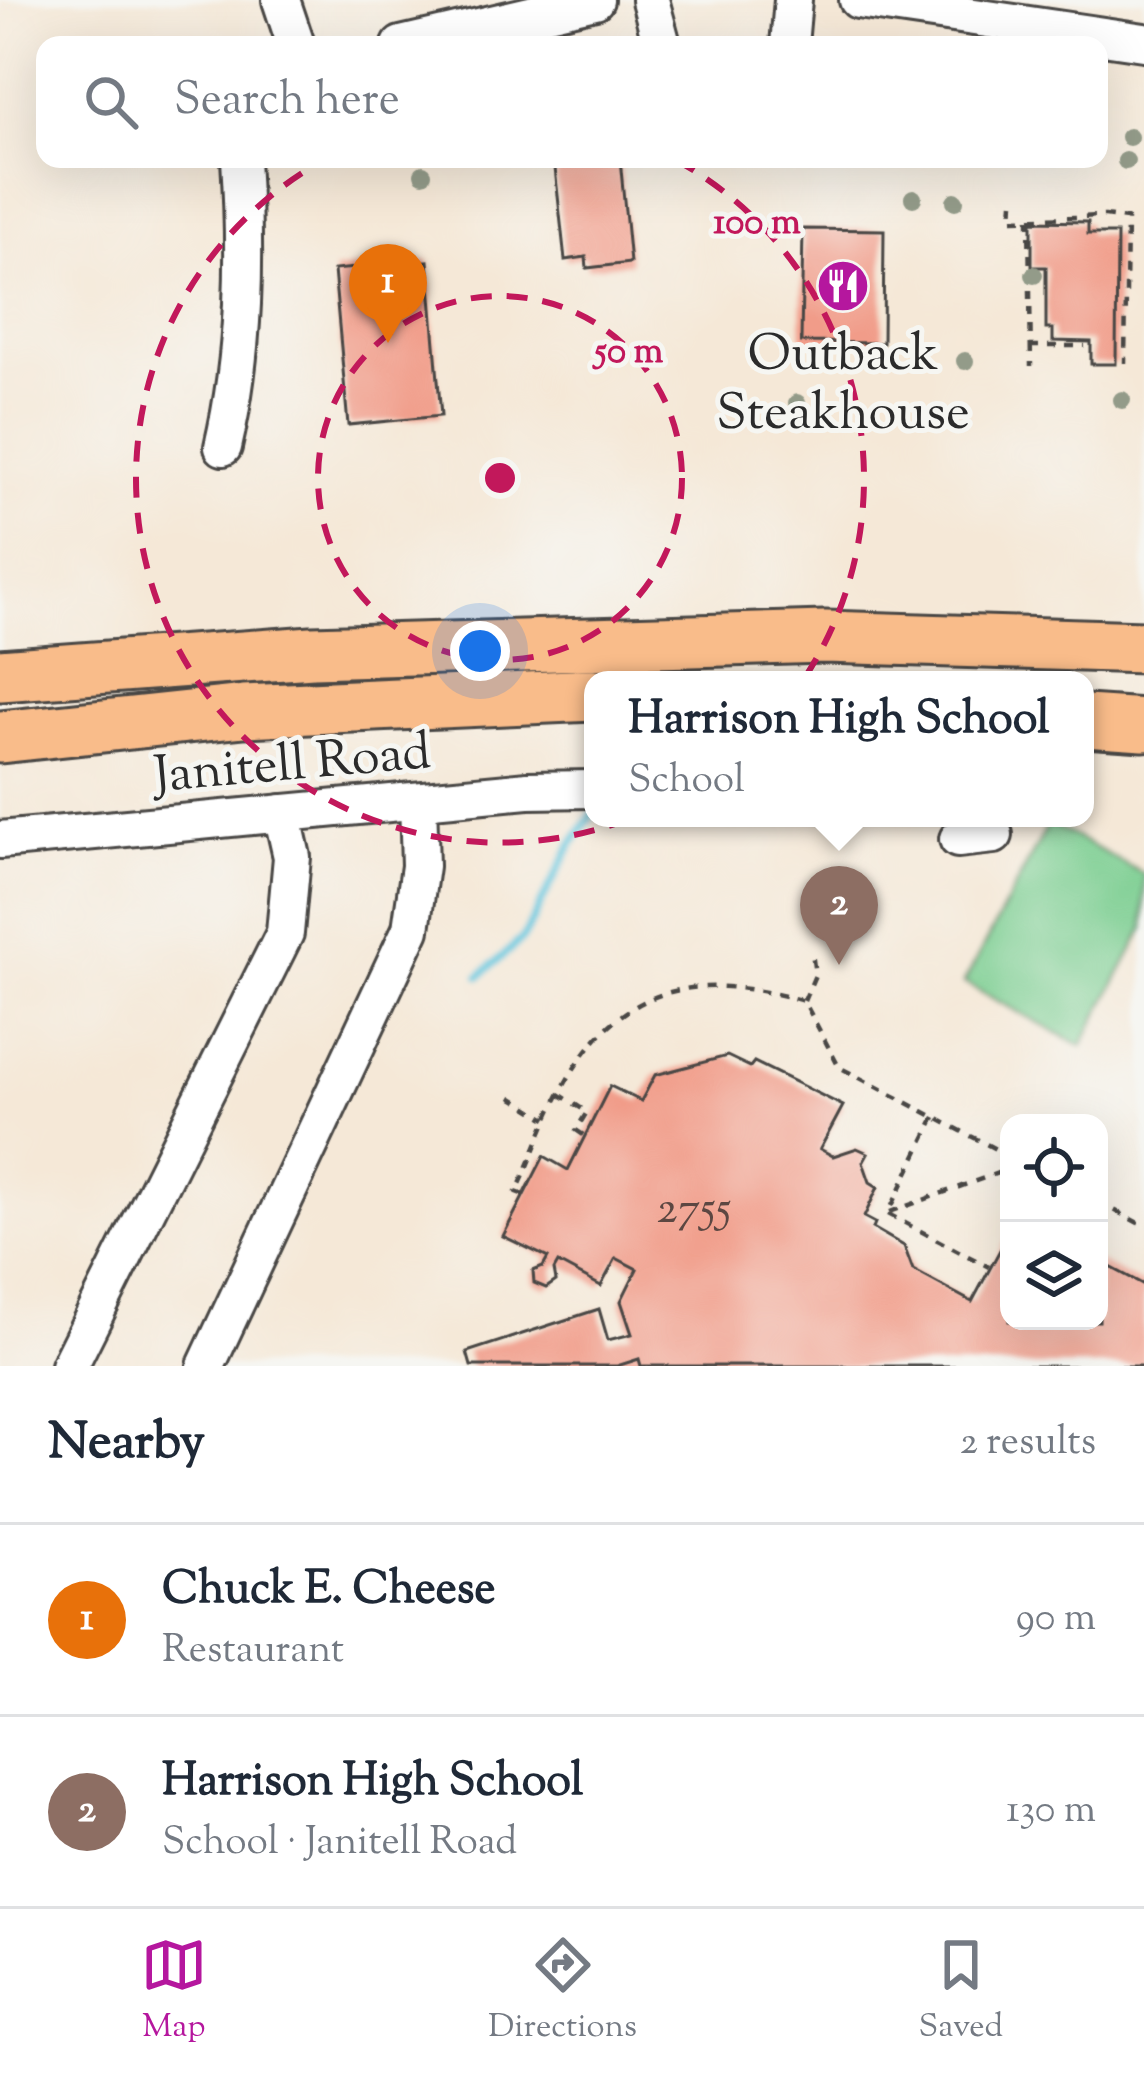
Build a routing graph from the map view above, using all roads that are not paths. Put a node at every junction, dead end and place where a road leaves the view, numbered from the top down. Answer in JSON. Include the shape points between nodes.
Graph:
{"nodes":[{"id":1,"x":281,"y":0,"type":"edge"},
{"id":2,"x":595,"y":0,"type":"edge"},
{"id":3,"x":650,"y":0,"type":"edge"},
{"id":4,"x":793,"y":0,"type":"edge"},
{"id":5,"x":858,"y":0,"type":"edge"},
{"id":6,"x":917,"y":4,"type":"edge"},
{"id":7,"x":293,"y":36,"type":"edge"},
{"id":8,"x":440,"y":36,"type":"edge"},
{"id":9,"x":660,"y":36,"type":"edge"},
{"id":10,"x":790,"y":36,"type":"edge"},
{"id":11,"x":1144,"y":42,"type":"edge"},
{"id":12,"x":240,"y":168,"type":"edge"},
{"id":13,"x":224,"y":448,"type":"dead end"},
{"id":14,"x":1144,"y":610,"type":"edge"},
{"id":15,"x":738,"y":640,"type":"junction"},
{"id":16,"x":1144,"y":647,"type":"edge"},
{"id":17,"x":0,"y":675,"type":"edge"},
{"id":18,"x":584,"y":695,"type":"edge"},
{"id":19,"x":1094,"y":700,"type":"edge"},
{"id":20,"x":1144,"y":703,"type":"edge"},
{"id":21,"x":1094,"y":722,"type":"edge"},
{"id":22,"x":1144,"y":724,"type":"edge"},
{"id":23,"x":0,"y":737,"type":"edge"},
{"id":24,"x":584,"y":790,"type":"edge"},
{"id":25,"x":418,"y":801,"type":"junction"},
{"id":26,"x":282,"y":813,"type":"junction"},
{"id":27,"x":0,"y":840,"type":"edge"},
{"id":28,"x":69,"y":1366,"type":"edge"},
{"id":29,"x":206,"y":1366,"type":"edge"}],
"edges":[{"from":1,"to":7,"type":"street"},
{"from":2,"to":8,"type":"street"},
{"from":3,"to":9,"type":"street"},
{"from":4,"to":10,"type":"street"},
{"from":5,"to":6,"type":"street"},
{"from":6,"to":11,"type":"street"},
{"from":12,"to":13,"type":"street","via":[[245,275]]},
{"from":14,"to":15,"type":"highway"},
{"from":15,"to":16,"type":"highway"},
{"from":15,"to":17,"type":"highway","via":[[312,652]]},
{"from":18,"to":23,"type":"highway","via":[[244,711]]},
{"from":19,"to":20,"type":"highway"},
{"from":21,"to":22,"type":"highway"},
{"from":24,"to":25,"type":"street","name":"Janitell Road"},
{"from":25,"to":26,"type":"street","name":"Janitell Road"},
{"from":25,"to":29,"type":"street","via":[[411,928]]},
{"from":26,"to":27,"type":"street","name":"Janitell Road"},
{"from":26,"to":28,"type":"street","via":[[292,857],[285,933]]}]}
